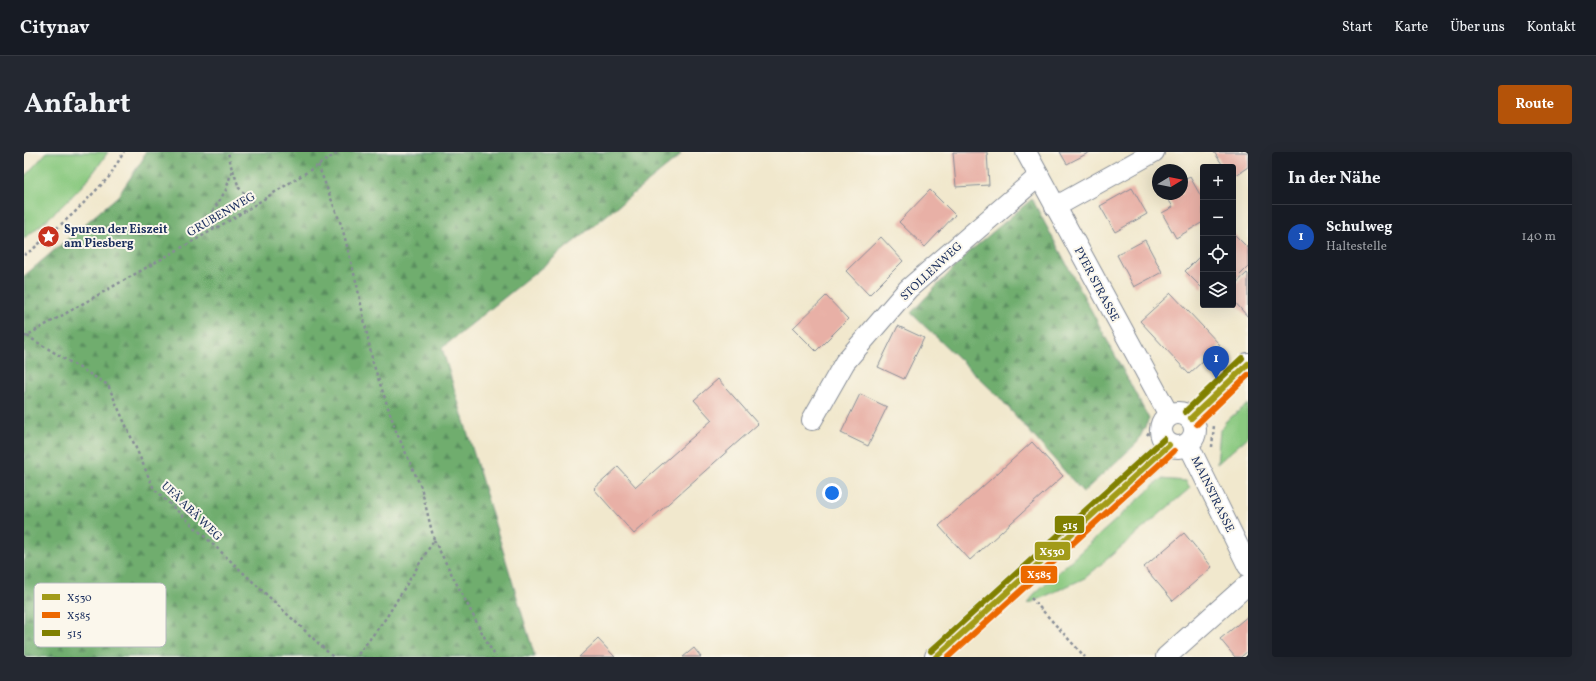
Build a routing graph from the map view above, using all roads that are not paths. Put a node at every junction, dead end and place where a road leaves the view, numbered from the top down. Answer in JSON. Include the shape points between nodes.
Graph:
{"nodes":[{"id":1,"x":1026,"y":152,"type":"edge"},
{"id":2,"x":1154,"y":152,"type":"edge"},
{"id":3,"x":1039,"y":176,"type":"junction"},
{"id":4,"x":1056,"y":207,"type":"junction"},
{"id":5,"x":1248,"y":364,"type":"edge"},
{"id":6,"x":1160,"y":417,"type":"junction"},
{"id":7,"x":1191,"y":418,"type":"junction"},
{"id":8,"x":812,"y":420,"type":"dead end"},
{"id":9,"x":1178,"y":444,"type":"junction"},
{"id":10,"x":1248,"y":566,"type":"edge"},
{"id":11,"x":1248,"y":584,"type":"edge"},
{"id":12,"x":936,"y":657,"type":"edge"},
{"id":13,"x":1166,"y":657,"type":"edge"}],
"edges":[{"from":1,"to":3,"type":"street","name":"PYER STRASSE"},
{"from":2,"to":4,"type":"street"},
{"from":3,"to":4,"type":"street","name":"PYER STRASSE"},
{"from":3,"to":8,"type":"street","name":"STOLLENWEG","via":[[908,289],[845,362]]},
{"from":4,"to":6,"type":"street","name":"PYER STRASSE"},
{"from":5,"to":7,"type":"street"},
{"from":6,"to":7,"type":"street","via":[[1182,413]]},
{"from":6,"to":9,"type":"street","via":[[1164,419],[1162,436]]},
{"from":7,"to":9,"type":"street","via":[[1196,432],[1192,441]]},
{"from":9,"to":10,"type":"street","name":"MAINSTRASSE"},
{"from":9,"to":12,"type":"street","via":[[1017,583]]},
{"from":11,"to":13,"type":"street"}]}
